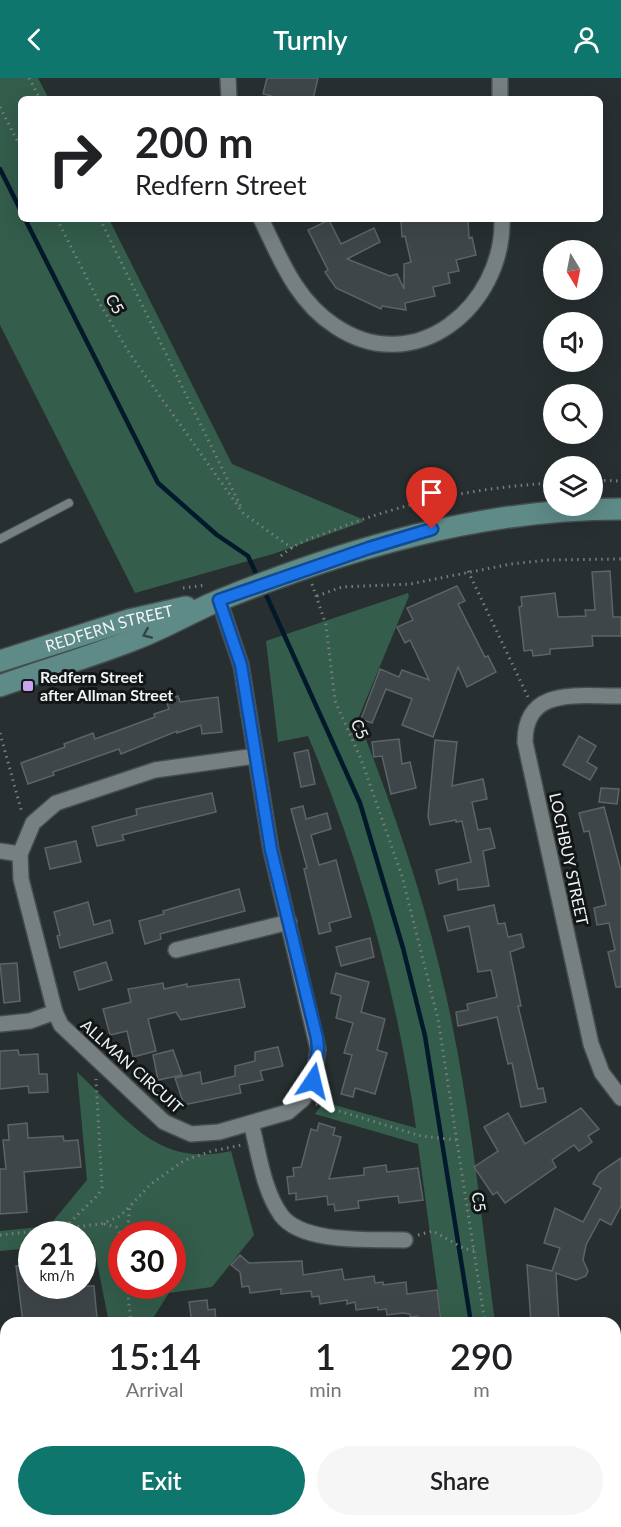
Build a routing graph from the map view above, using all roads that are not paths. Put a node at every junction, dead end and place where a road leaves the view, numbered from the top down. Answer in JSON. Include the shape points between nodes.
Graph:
{"nodes":[{"id":1,"x":228,"y":78,"type":"edge"},
{"id":2,"x":500,"y":78,"type":"edge"},
{"id":3,"x":229,"y":96,"type":"edge"},
{"id":4,"x":500,"y":96,"type":"edge"},
{"id":5,"x":262,"y":222,"type":"edge"},
{"id":6,"x":502,"y":222,"type":"edge"},
{"id":7,"x":69,"y":503,"type":"dead end"},
{"id":8,"x":621,"y":509,"type":"edge"},
{"id":9,"x":0,"y":539,"type":"edge"},
{"id":10,"x":219,"y":600,"type":"junction"},
{"id":11,"x":0,"y":661,"type":"edge"},
{"id":12,"x":0,"y":686,"type":"edge"},
{"id":13,"x":621,"y":696,"type":"edge"},
{"id":14,"x":256,"y":756,"type":"junction"},
{"id":15,"x":0,"y":851,"type":"edge"},
{"id":16,"x":20,"y":854,"type":"junction"},
{"id":17,"x":289,"y":922,"type":"junction"},
{"id":18,"x":176,"y":950,"type":"dead end"},
{"id":19,"x":55,"y":1012,"type":"junction"},
{"id":20,"x":0,"y":1024,"type":"edge"},
{"id":21,"x":621,"y":1098,"type":"edge"},
{"id":22,"x":251,"y":1123,"type":"junction"},
{"id":23,"x":405,"y":1240,"type":"road end"}],
"edges":[{"from":1,"to":3,"type":"street"},
{"from":2,"to":4,"type":"street"},
{"from":5,"to":6,"type":"street","via":[[293,283],[311,307],[345,333],[371,342],[397,344],[435,335],[457,321],[476,301],[496,262]]},
{"from":7,"to":9,"type":"lane"},
{"from":8,"to":10,"type":"main road","name":"REDFERN STREET","via":[[518,514],[432,529]]},
{"from":10,"to":11,"type":"main road","name":"REDFERN STREET","via":[[129,620]]},
{"from":10,"to":12,"type":"main road","name":"REDFERN STREET","one_way":true,"via":[[134,640]]},
{"from":10,"to":14,"type":"street","via":[[241,665]]},
{"from":13,"to":21,"type":"street","name":"LOCHBUY STREET","via":[[548,700],[531,713],[525,727],[525,742],[591,1044],[602,1073]]},
{"from":14,"to":16,"type":"street","name":"ALLMAN CIRCUIT","via":[[174,765],[56,803],[39,815],[27,832]]},
{"from":14,"to":17,"type":"street","via":[[271,850]]},
{"from":15,"to":16,"type":"street"},
{"from":16,"to":19,"type":"street","name":"ALLMAN CIRCUIT","via":[[21,879]]},
{"from":17,"to":18,"type":"street"},
{"from":17,"to":22,"type":"street","name":"ALLMAN CIRCUIT","via":[[318,1049],[313,1081],[304,1097],[288,1112]]},
{"from":19,"to":20,"type":"street","via":[[30,1021]]},
{"from":19,"to":22,"type":"street","name":"ALLMAN CIRCUIT","via":[[70,1036],[172,1128],[200,1135]]},
{"from":22,"to":23,"type":"street","via":[[271,1197],[282,1217],[300,1229],[331,1237]]}]}
